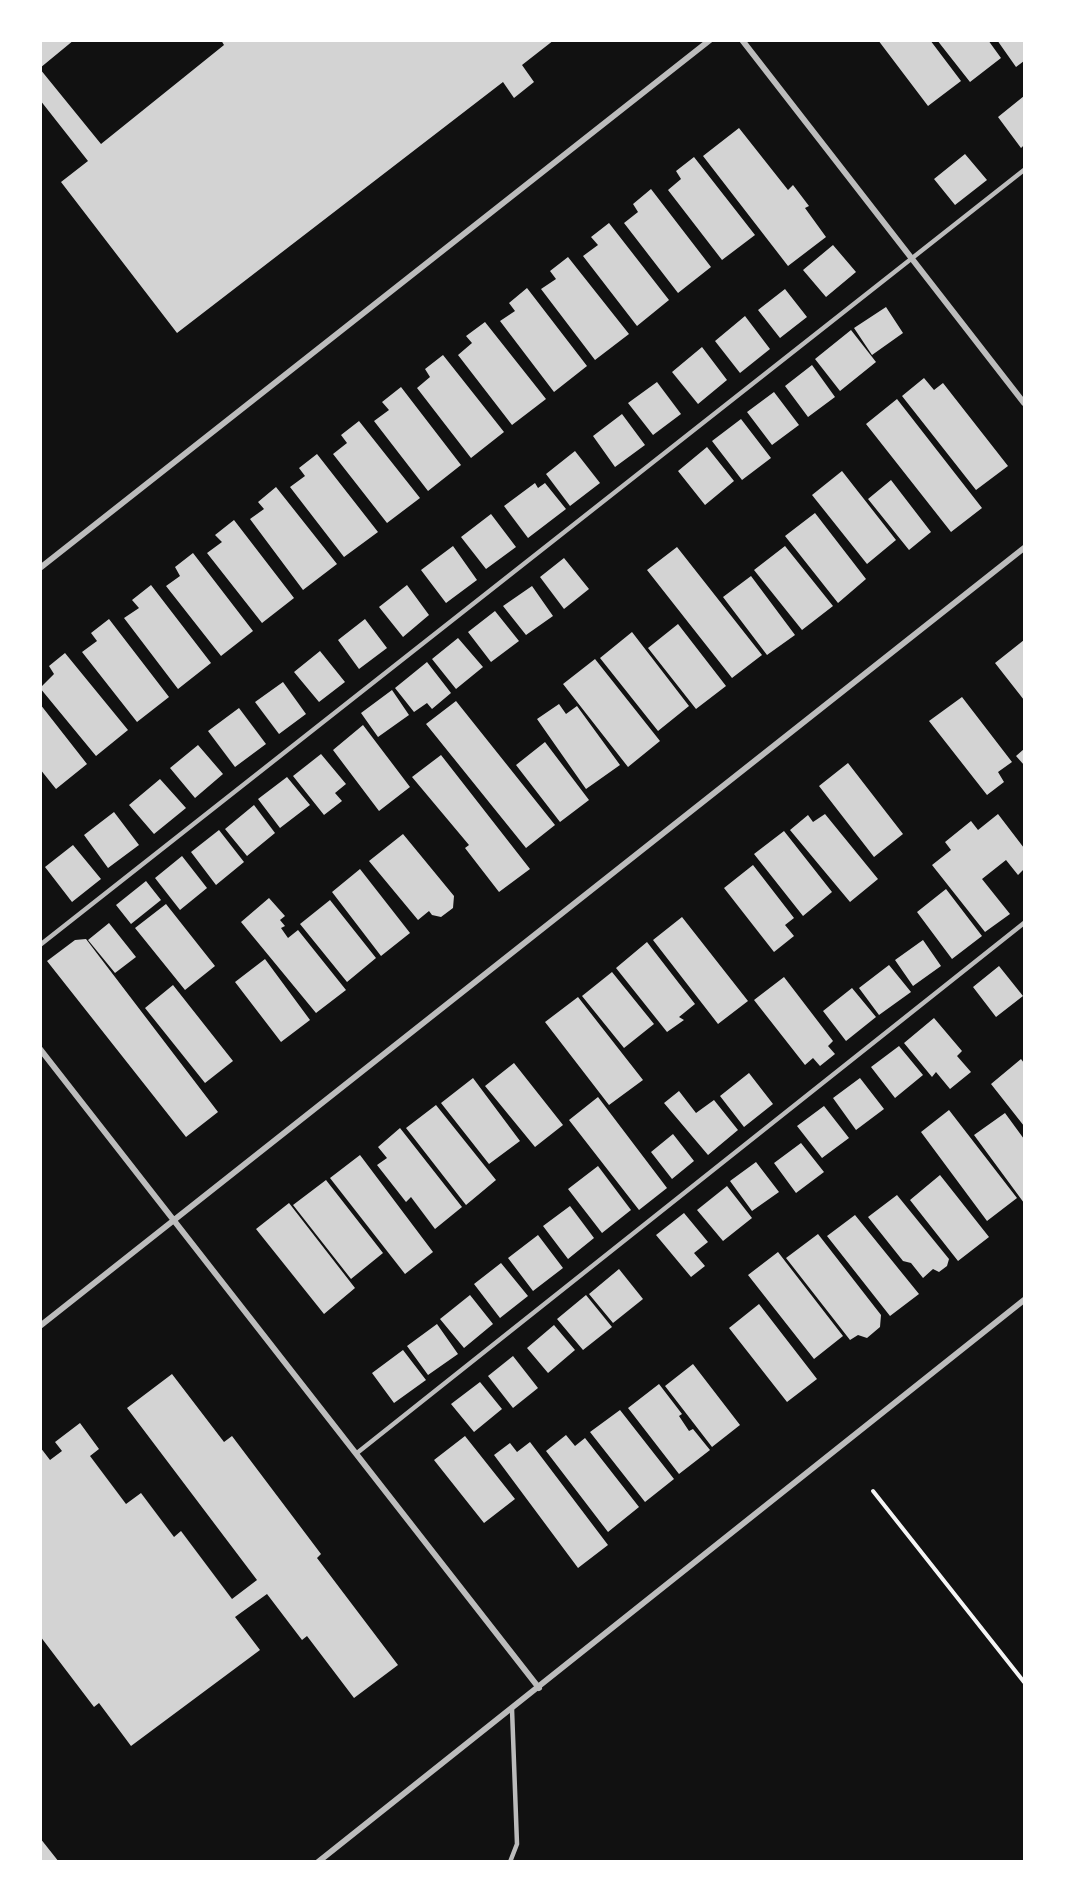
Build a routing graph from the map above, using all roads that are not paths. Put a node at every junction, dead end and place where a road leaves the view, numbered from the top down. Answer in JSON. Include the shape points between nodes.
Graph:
{"nodes":[{"id":1,"x":710,"y":40,"type":"edge"},
{"id":2,"x":742,"y":40,"type":"edge"},
{"id":3,"x":1024,"y":170,"type":"edge"},
{"id":4,"x":912,"y":258,"type":"junction"},
{"id":5,"x":1024,"y":403,"type":"edge"},
{"id":6,"x":1024,"y":548,"type":"edge"},
{"id":7,"x":40,"y":568,"type":"edge"},
{"id":8,"x":1024,"y":923,"type":"edge"},
{"id":9,"x":40,"y":945,"type":"edge"},
{"id":10,"x":40,"y":1048,"type":"edge"},
{"id":11,"x":174,"y":1220,"type":"junction"},
{"id":12,"x":1024,"y":1300,"type":"edge"},
{"id":13,"x":40,"y":1326,"type":"edge"},
{"id":14,"x":357,"y":1453,"type":"junction"},
{"id":15,"x":539,"y":1688,"type":"junction"},
{"id":16,"x":512,"y":1709,"type":"junction"},
{"id":17,"x":318,"y":1862,"type":"edge"},
{"id":18,"x":510,"y":1862,"type":"edge"}],
"edges":[{"from":1,"to":7,"type":"street"},
{"from":2,"to":4,"type":"street"},
{"from":3,"to":4,"type":"lane"},
{"from":4,"to":5,"type":"street"},
{"from":4,"to":9,"type":"lane"},
{"from":6,"to":11,"type":"street"},
{"from":8,"to":14,"type":"lane"},
{"from":10,"to":11,"type":"street"},
{"from":11,"to":13,"type":"street"},
{"from":11,"to":14,"type":"street"},
{"from":12,"to":15,"type":"street"},
{"from":14,"to":15,"type":"street"},
{"from":15,"to":16,"type":"street"},
{"from":16,"to":17,"type":"street"},
{"from":16,"to":18,"type":"lane","via":[[517,1844]]}]}
